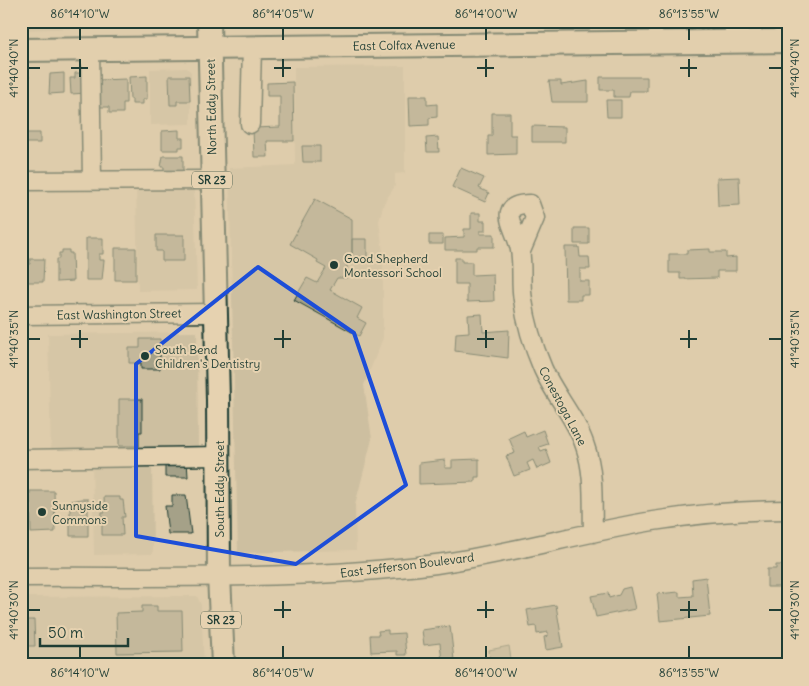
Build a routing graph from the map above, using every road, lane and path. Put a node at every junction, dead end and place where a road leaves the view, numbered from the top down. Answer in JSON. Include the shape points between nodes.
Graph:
{"nodes":[{"id":1,"x":209,"y":21,"type":"edge"},
{"id":2,"x":734,"y":31,"type":"edge"},
{"id":3,"x":788,"y":41,"type":"edge"},
{"id":4,"x":210,"y":47,"type":"junction"},
{"id":5,"x":252,"y":47,"type":"junction"},
{"id":6,"x":90,"y":48,"type":"junction"},
{"id":7,"x":21,"y":50,"type":"edge"},
{"id":8,"x":250,"y":124,"type":"dead end"},
{"id":9,"x":92,"y":180,"type":"junction"},
{"id":10,"x":212,"y":180,"type":"junction"},
{"id":11,"x":21,"y":181,"type":"edge"},
{"id":12,"x":520,"y":251,"type":"dead end"},
{"id":13,"x":216,"y":313,"type":"junction"},
{"id":14,"x":21,"y":315,"type":"edge"},
{"id":15,"x":219,"y":456,"type":"junction"},
{"id":16,"x":21,"y":459,"type":"edge"},
{"id":17,"x":788,"y":510,"type":"edge"},
{"id":18,"x":593,"y":533,"type":"junction"},
{"id":19,"x":219,"y":575,"type":"junction"},
{"id":20,"x":21,"y":577,"type":"edge"},
{"id":21,"x":223,"y":665,"type":"edge"}],
"edges":[{"from":1,"to":4,"type":"main road","name":"North Eddy Street","number":"SR 23"},
{"from":2,"to":3,"type":"main road","name":"East Colfax Avenue"},
{"from":2,"to":5,"type":"main road","name":"East Colfax Avenue"},
{"from":4,"to":5,"type":"main road","name":"East Colfax Avenue"},
{"from":4,"to":6,"type":"main road","name":"East Colfax Avenue"},
{"from":4,"to":10,"type":"main road","name":"North Eddy Street","number":"SR 23"},
{"from":5,"to":8,"type":"street"},
{"from":6,"to":7,"type":"main road","name":"East Colfax Avenue"},
{"from":6,"to":9,"type":"street"},
{"from":9,"to":10,"type":"street"},
{"from":9,"to":11,"type":"street"},
{"from":10,"to":13,"type":"main road","name":"North Eddy Street","number":"SR 23"},
{"from":12,"to":18,"type":"street","name":"Conestoga Lane","via":[[523,300],[535,349],[543,370],[578,428],[585,446],[591,474]]},
{"from":13,"to":14,"type":"street","name":"East Washington Street"},
{"from":13,"to":15,"type":"main road","name":"South Eddy Street","number":"SR 23"},
{"from":15,"to":16,"type":"street"},
{"from":15,"to":19,"type":"main road","name":"South Eddy Street","number":"SR 23"},
{"from":17,"to":18,"type":"street","name":"East Jefferson Boulevard","via":[[693,516]]},
{"from":18,"to":19,"type":"street","name":"East Jefferson Boulevard","via":[[499,554],[378,570],[317,575]]},
{"from":19,"to":20,"type":"street","name":"East Jefferson Boulevard"},
{"from":19,"to":21,"type":"main road","name":"South Eddy Street","number":"SR 23"}]}
